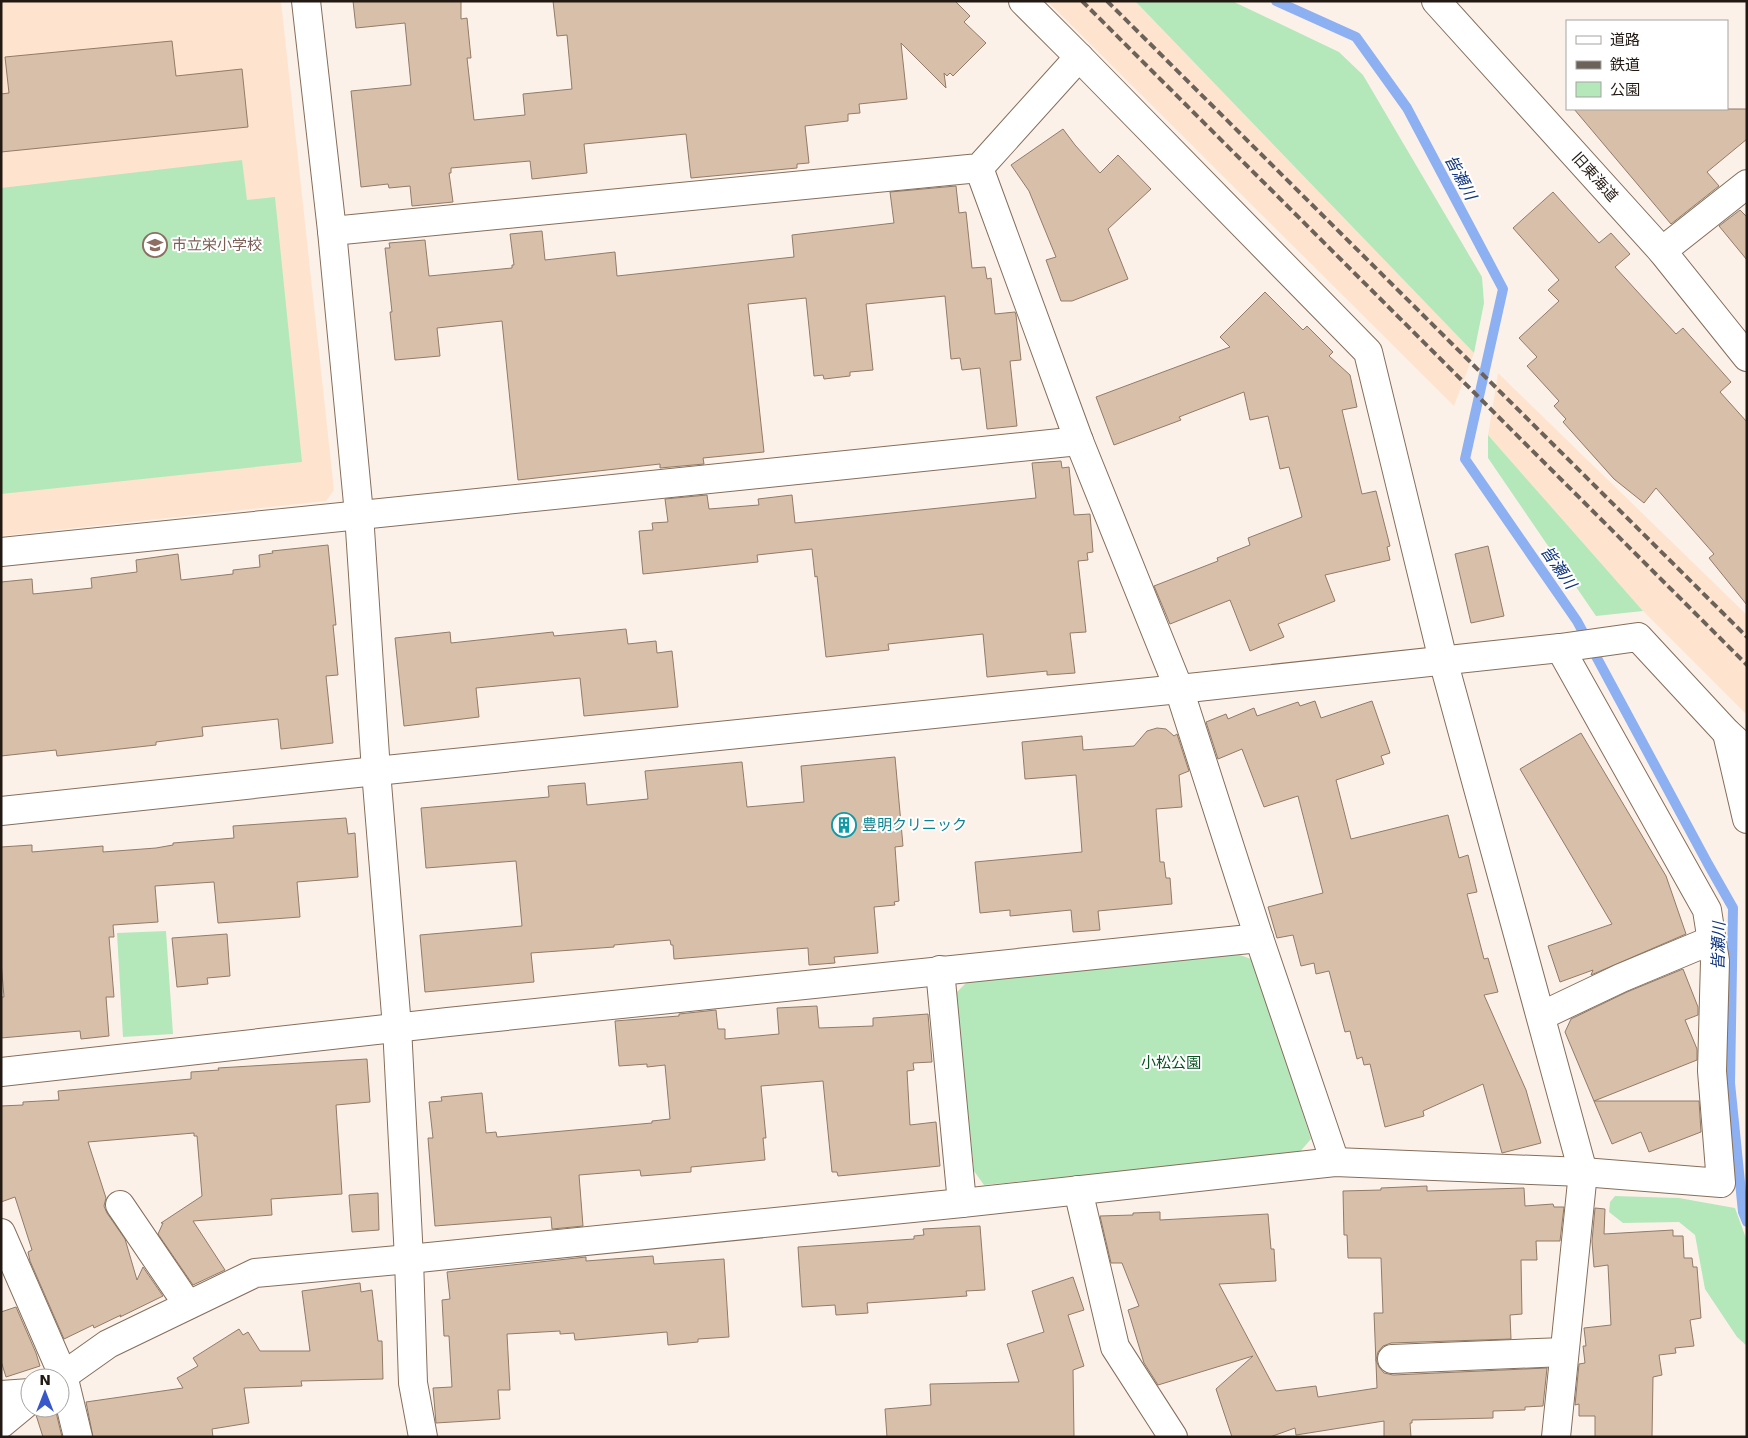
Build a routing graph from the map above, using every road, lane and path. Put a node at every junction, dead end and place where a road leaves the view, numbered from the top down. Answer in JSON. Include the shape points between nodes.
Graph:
{"nodes":[{"id":1,"x":306,"y":1,"type":"edge"},
{"id":2,"x":1023,"y":1,"type":"edge"},
{"id":3,"x":1436,"y":1,"type":"edge"},
{"id":4,"x":1079,"y":57,"type":"junction"},
{"id":5,"x":979,"y":168,"type":"junction"},
{"id":6,"x":1747,"y":184,"type":"edge"},
{"id":7,"x":332,"y":230,"type":"junction"},
{"id":8,"x":1662,"y":251,"type":"junction"},
{"id":9,"x":1747,"y":357,"type":"edge"},
{"id":10,"x":1079,"y":441,"type":"junction"},
{"id":11,"x":359,"y":514,"type":"junction"},
{"id":12,"x":1,"y":552,"type":"edge"},
{"id":13,"x":1561,"y":648,"type":"junction"},
{"id":14,"x":1443,"y":660,"type":"junction"},
{"id":15,"x":1179,"y":689,"type":"junction"},
{"id":16,"x":1737,"y":742,"type":"edge"},
{"id":17,"x":376,"y":771,"type":"junction"},
{"id":18,"x":1,"y":811,"type":"edge"},
{"id":19,"x":1747,"y":819,"type":"edge"},
{"id":20,"x":1259,"y":938,"type":"junction"},
{"id":21,"x":1712,"y":940,"type":"junction"},
{"id":22,"x":940,"y":970,"type":"junction"},
{"id":23,"x":1541,"y":1016,"type":"junction"},
{"id":24,"x":396,"y":1027,"type":"junction"},
{"id":25,"x":1,"y":1072,"type":"edge"},
{"id":26,"x":1335,"y":1162,"type":"junction"},
{"id":27,"x":1583,"y":1172,"type":"junction"},
{"id":28,"x":1078,"y":1190,"type":"junction"},
{"id":29,"x":962,"y":1203,"type":"junction"},
{"id":30,"x":120,"y":1205,"type":"dead end"},
{"id":31,"x":1,"y":1233,"type":"edge"},
{"id":32,"x":410,"y":1259,"type":"junction"},
{"id":33,"x":188,"y":1305,"type":"junction"},
{"id":34,"x":1564,"y":1352,"type":"junction"},
{"id":35,"x":1392,"y":1359,"type":"dead end"},
{"id":36,"x":58,"y":1368,"type":"edge"},
{"id":37,"x":70,"y":1371,"type":"edge"},
{"id":38,"x":20,"y":1393,"type":"edge"},
{"id":39,"x":1,"y":1395,"type":"edge"},
{"id":40,"x":70,"y":1407,"type":"edge"},
{"id":41,"x":20,"y":1408,"type":"edge"},
{"id":42,"x":1,"y":1424,"type":"edge"},
{"id":43,"x":78,"y":1437,"type":"edge"},
{"id":44,"x":423,"y":1437,"type":"edge"},
{"id":45,"x":1173,"y":1437,"type":"edge"},
{"id":46,"x":1556,"y":1437,"type":"edge"}],
"edges":[{"from":1,"to":7,"type":"street"},
{"from":2,"to":4,"type":"street"},
{"from":3,"to":8,"type":"street","name":"旧東海道"},
{"from":4,"to":5,"type":"street"},
{"from":4,"to":14,"type":"street","via":[[1368,352]]},
{"from":5,"to":7,"type":"street"},
{"from":5,"to":10,"type":"street"},
{"from":6,"to":8,"type":"street"},
{"from":7,"to":11,"type":"street"},
{"from":8,"to":9,"type":"street","name":"旧東海道"},
{"from":10,"to":11,"type":"street"},
{"from":10,"to":15,"type":"street"},
{"from":11,"to":12,"type":"street"},
{"from":11,"to":17,"type":"street"},
{"from":13,"to":14,"type":"street"},
{"from":13,"to":16,"type":"street","via":[[1638,637]]},
{"from":13,"to":21,"type":"street","via":[[1707,910]]},
{"from":14,"to":15,"type":"street"},
{"from":14,"to":23,"type":"street"},
{"from":15,"to":17,"type":"street"},
{"from":15,"to":20,"type":"street"},
{"from":16,"to":19,"type":"street"},
{"from":17,"to":18,"type":"street"},
{"from":17,"to":24,"type":"street"},
{"from":20,"to":22,"type":"street"},
{"from":20,"to":26,"type":"street"},
{"from":21,"to":23,"type":"street"},
{"from":21,"to":27,"type":"street","via":[[1715,962],[1712,1071],[1721,1183]]},
{"from":22,"to":24,"type":"street"},
{"from":22,"to":29,"type":"street"},
{"from":23,"to":27,"type":"street"},
{"from":24,"to":25,"type":"street"},
{"from":24,"to":32,"type":"street"},
{"from":26,"to":27,"type":"street"},
{"from":26,"to":28,"type":"street"},
{"from":27,"to":34,"type":"street"},
{"from":28,"to":29,"type":"street"},
{"from":28,"to":45,"type":"street","via":[[1115,1347]]},
{"from":29,"to":32,"type":"street"},
{"from":30,"to":33,"type":"street"},
{"from":31,"to":36,"type":"street"},
{"from":32,"to":33,"type":"street","via":[[255,1273]]},
{"from":32,"to":44,"type":"street","via":[[413,1383]]},
{"from":33,"to":37,"type":"street","via":[[108,1344]]},
{"from":34,"to":35,"type":"street"},
{"from":34,"to":46,"type":"street"},
{"from":38,"to":39,"type":"street"},
{"from":40,"to":43,"type":"street"},
{"from":41,"to":42,"type":"street"}]}
